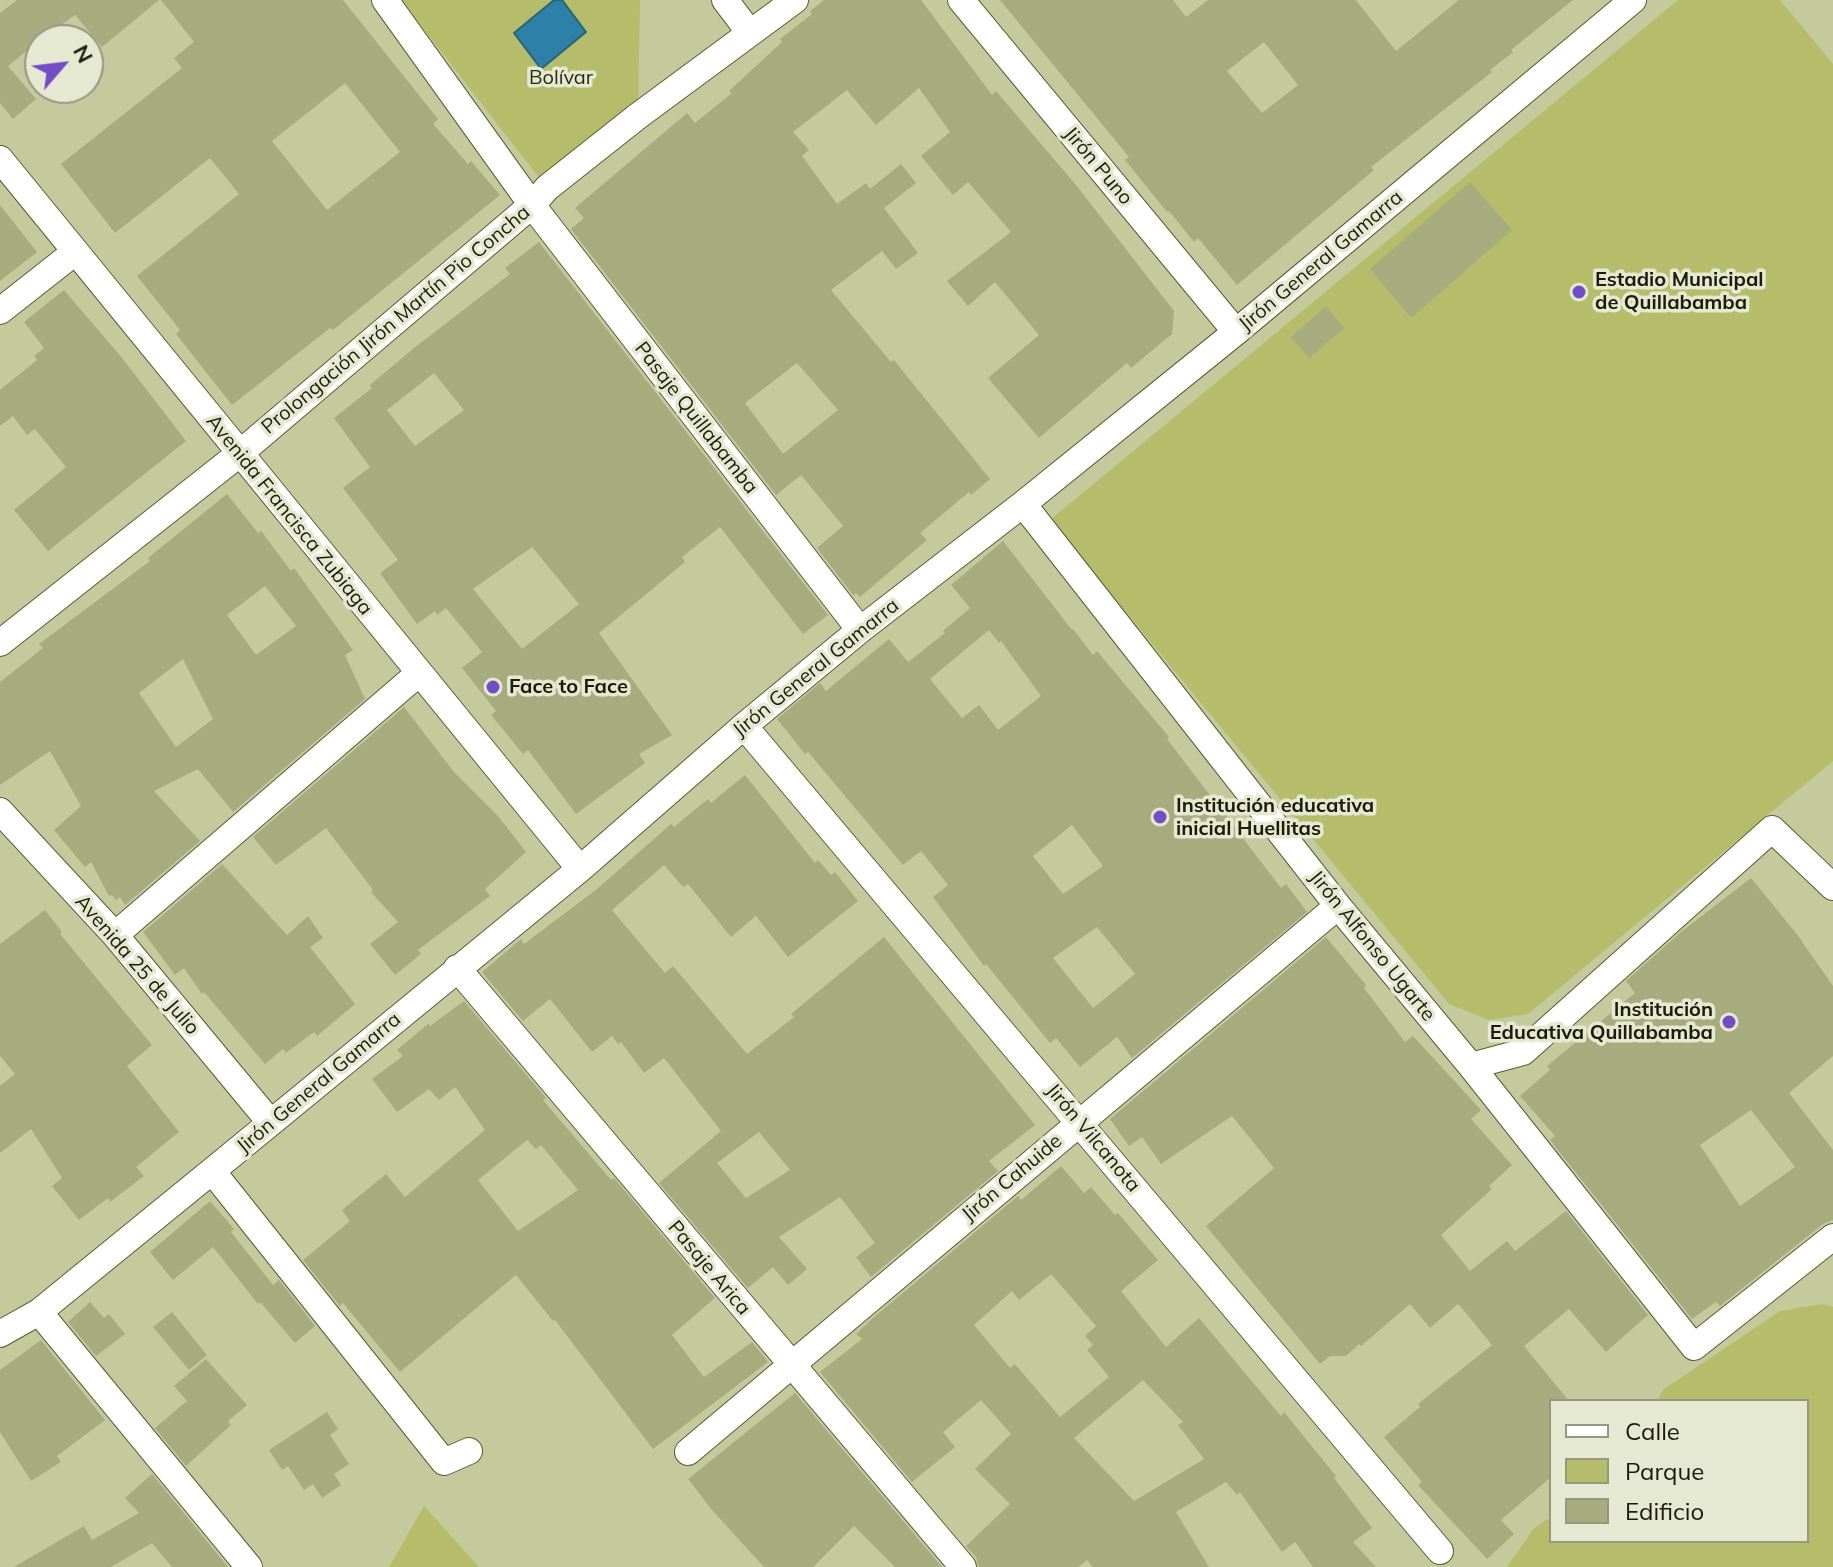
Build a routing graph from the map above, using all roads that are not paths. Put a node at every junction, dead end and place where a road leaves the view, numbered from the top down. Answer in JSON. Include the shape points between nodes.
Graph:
{"nodes":[{"id":1,"x":385,"y":0,"type":"edge"},
{"id":2,"x":725,"y":0,"type":"edge"},
{"id":3,"x":795,"y":0,"type":"edge"},
{"id":4,"x":961,"y":0,"type":"edge"},
{"id":5,"x":1633,"y":0,"type":"edge"},
{"id":6,"x":750,"y":33,"type":"junction"},
{"id":7,"x":0,"y":159,"type":"edge"},
{"id":8,"x":532,"y":205,"type":"junction"},
{"id":9,"x":75,"y":252,"type":"junction"},
{"id":10,"x":0,"y":311,"type":"edge"},
{"id":11,"x":1236,"y":332,"type":"junction"},
{"id":12,"x":239,"y":454,"type":"junction"},
{"id":13,"x":1023,"y":504,"type":"junction"},
{"id":14,"x":860,"y":630,"type":"junction"},
{"id":15,"x":0,"y":643,"type":"edge"},
{"id":16,"x":419,"y":673,"type":"junction"},
{"id":17,"x":744,"y":726,"type":"junction"},
{"id":18,"x":0,"y":811,"type":"edge"},
{"id":19,"x":580,"y":869,"type":"junction"},
{"id":20,"x":1833,"y":887,"type":"edge"},
{"id":21,"x":1338,"y":906,"type":"junction"},
{"id":22,"x":115,"y":935,"type":"junction"},
{"id":23,"x":457,"y":968,"type":"junction"},
{"id":24,"x":1471,"y":1066,"type":"junction"},
{"id":25,"x":1080,"y":1121,"type":"junction"},
{"id":26,"x":270,"y":1122,"type":"junction"},
{"id":27,"x":212,"y":1171,"type":"junction"},
{"id":28,"x":1833,"y":1237,"type":"edge"},
{"id":29,"x":39,"y":1312,"type":"junction"},
{"id":30,"x":1,"y":1331,"type":"edge"},
{"id":31,"x":791,"y":1365,"type":"junction"},
{"id":32,"x":469,"y":1451,"type":"dead end"},
{"id":33,"x":688,"y":1452,"type":"dead end"},
{"id":34,"x":1440,"y":1551,"type":"dead end"},
{"id":35,"x":249,"y":1567,"type":"edge"},
{"id":36,"x":963,"y":1567,"type":"edge"}],
"edges":[{"from":1,"to":8,"type":"street","name":"Pasaje Quillabamba"},
{"from":2,"to":6,"type":"street"},
{"from":3,"to":6,"type":"street","name":"Prolongación Jirón Martín Pio Concha"},
{"from":4,"to":11,"type":"street","name":"Jirón Puno"},
{"from":5,"to":11,"type":"street","name":"Jirón General Gamarra"},
{"from":6,"to":8,"type":"street","name":"Prolongación Jirón Martín Pio Concha","via":[[638,116]]},
{"from":7,"to":9,"type":"street","name":"Avenida Francisca Zubiaga"},
{"from":8,"to":12,"type":"street","name":"Prolongación Jirón Martín Pio Concha"},
{"from":8,"to":14,"type":"street","name":"Pasaje Quillabamba"},
{"from":9,"to":10,"type":"street"},
{"from":9,"to":12,"type":"street","name":"Avenida Francisca Zubiaga"},
{"from":11,"to":13,"type":"street","name":"Jirón General Gamarra"},
{"from":12,"to":15,"type":"street","name":"Prolongación Jirón Martín Pio Concha"},
{"from":12,"to":16,"type":"street","name":"Avenida Francisca Zubiaga"},
{"from":13,"to":14,"type":"street","name":"Jirón General Gamarra"},
{"from":13,"to":21,"type":"street","name":"Jirón Alfonso Ugarte"},
{"from":14,"to":17,"type":"street","name":"Jirón General Gamarra"},
{"from":16,"to":19,"type":"street","name":"Avenida Francisca Zubiaga"},
{"from":16,"to":22,"type":"street"},
{"from":17,"to":19,"type":"street","name":"Jirón General Gamarra"},
{"from":17,"to":25,"type":"street","name":"Jirón Vilcanota"},
{"from":18,"to":22,"type":"street","name":"Avenida 25 de Julio"},
{"from":19,"to":23,"type":"street","name":"Jirón General Gamarra"},
{"from":20,"to":24,"type":"street","via":[[1772,829],[1523,1052]]},
{"from":21,"to":24,"type":"street","name":"Jirón Alfonso Ugarte"},
{"from":21,"to":25,"type":"street","name":"Jirón Cahuide"},
{"from":22,"to":26,"type":"street","name":"Avenida 25 de Julio"},
{"from":23,"to":26,"type":"street","name":"Jirón General Gamarra"},
{"from":23,"to":31,"type":"street","name":"Pasaje Arica"},
{"from":24,"to":28,"type":"street","name":"Jirón Alfonso Ugarte","via":[[1694,1347]]},
{"from":25,"to":31,"type":"street","name":"Jirón Cahuide"},
{"from":25,"to":34,"type":"street","name":"Jirón Vilcanota"},
{"from":26,"to":27,"type":"street","name":"Jirón General Gamarra"},
{"from":27,"to":29,"type":"street","name":"Jirón General Gamarra"},
{"from":27,"to":32,"type":"street","via":[[444,1462]]},
{"from":29,"to":30,"type":"street","name":"Jirón General Gamarra"},
{"from":29,"to":35,"type":"street"},
{"from":31,"to":33,"type":"street","name":"Jirón Cahuide"},
{"from":31,"to":36,"type":"street","name":"Pasaje Arica"}]}
